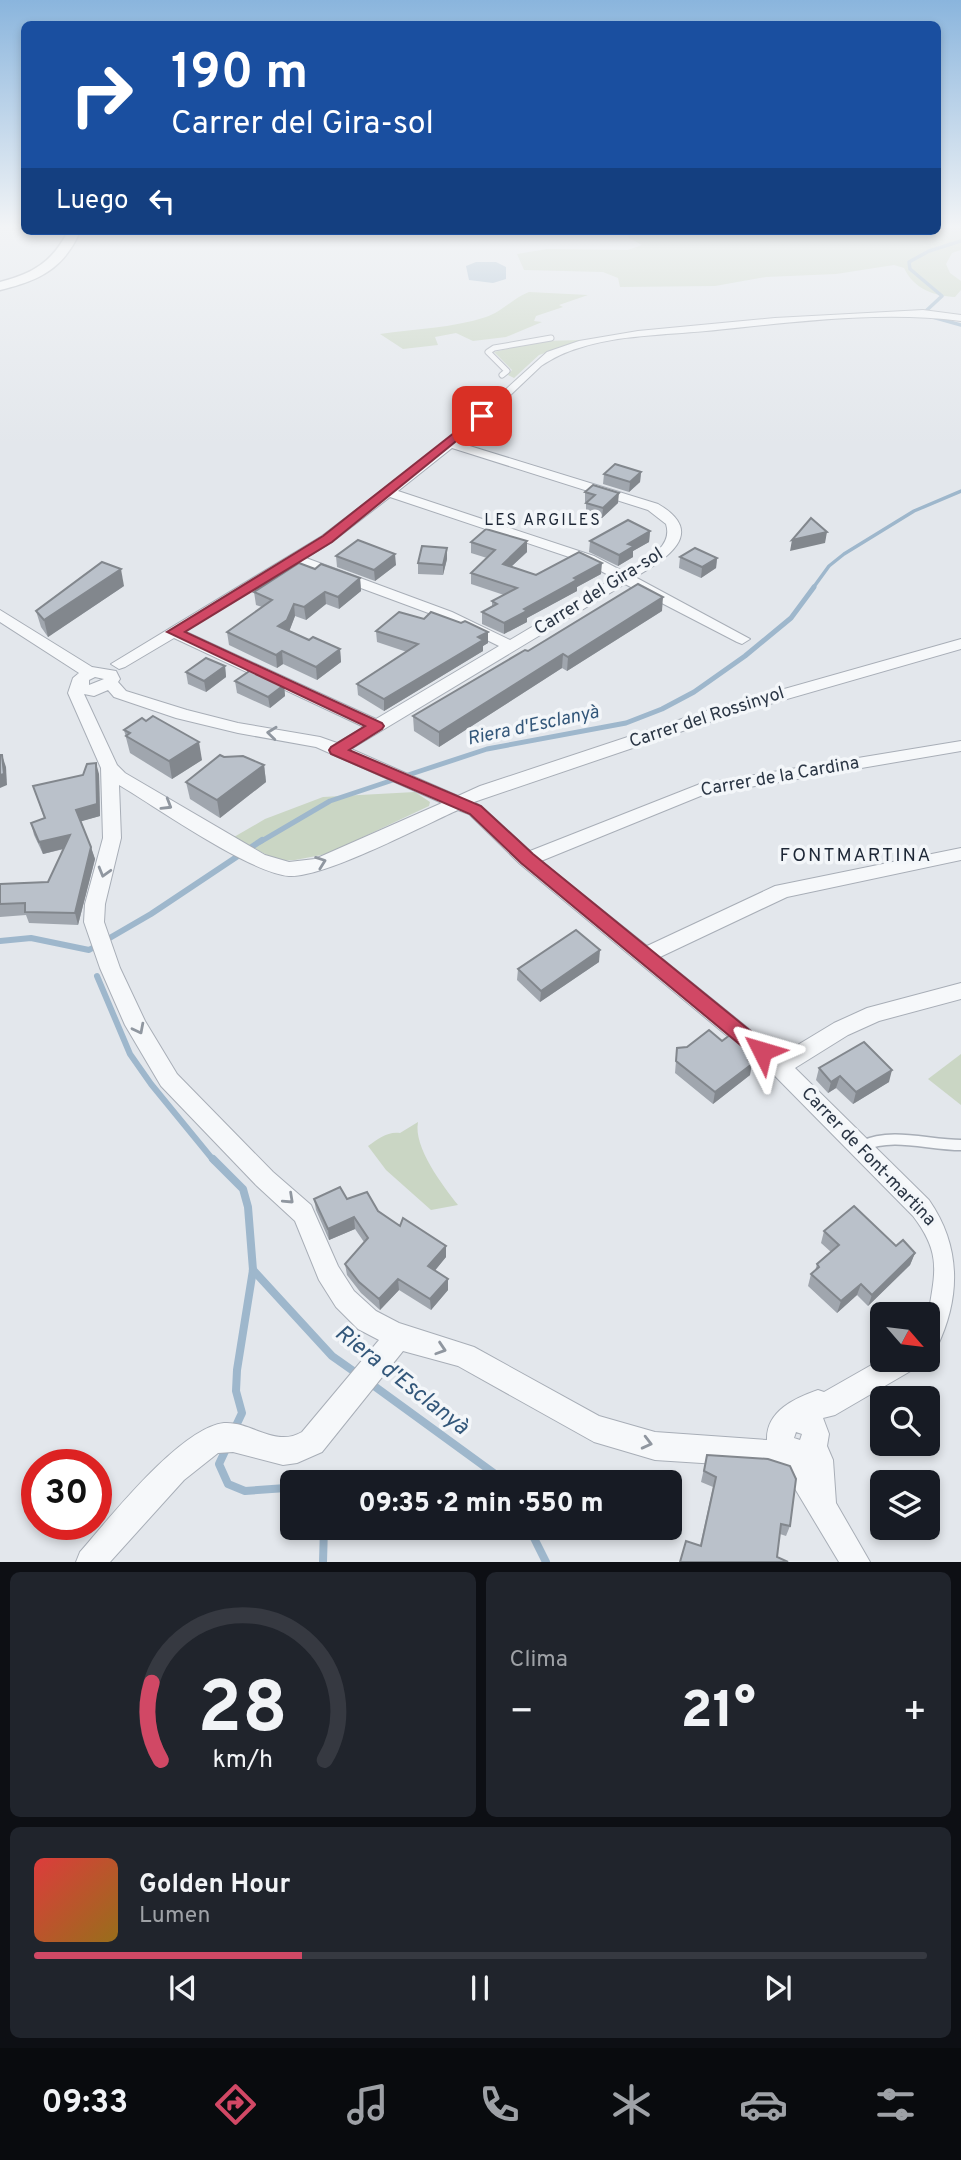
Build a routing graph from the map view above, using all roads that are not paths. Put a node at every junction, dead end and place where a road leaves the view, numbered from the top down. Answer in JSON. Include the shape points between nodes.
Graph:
{"nodes":[{"id":1,"x":961,"y":318,"type":"edge"},
{"id":2,"x":551,"y":338,"type":"dead end"},
{"id":3,"x":502,"y":375,"type":"dead end"},
{"id":4,"x":450,"y":444,"type":"junction"},
{"id":5,"x":388,"y":492,"type":"junction"},
{"id":6,"x":297,"y":559,"type":"junction"},
{"id":7,"x":624,"y":578,"type":"junction"},
{"id":8,"x":0,"y":615,"type":"edge"},
{"id":9,"x":174,"y":632,"type":"junction"},
{"id":10,"x":742,"y":639,"type":"dead end"},
{"id":11,"x":961,"y":644,"type":"edge"},
{"id":12,"x":510,"y":646,"type":"junction"},
{"id":13,"x":114,"y":675,"type":"junction"},
{"id":14,"x":86,"y":677,"type":"junction"},
{"id":15,"x":376,"y":726,"type":"junction"},
{"id":16,"x":961,"y":746,"type":"edge"},
{"id":17,"x":337,"y":750,"type":"junction"},
{"id":18,"x":110,"y":768,"type":"junction"},
{"id":19,"x":140,"y":789,"type":"junction"},
{"id":20,"x":456,"y":803,"type":"junction"},
{"id":21,"x":112,"y":807,"type":"junction"},
{"id":22,"x":961,"y":854,"type":"edge"},
{"id":23,"x":527,"y":859,"type":"junction"},
{"id":24,"x":646,"y":955,"type":"junction"},
{"id":25,"x":961,"y":991,"type":"edge"},
{"id":26,"x":780,"y":1067,"type":"junction"},
{"id":27,"x":961,"y":1145,"type":"edge"},
{"id":28,"x":860,"y":1147,"type":"junction"},
{"id":29,"x":940,"y":1313,"type":"edge"},
{"id":30,"x":399,"y":1336,"type":"junction"},
{"id":31,"x":884,"y":1372,"type":"edge"},
{"id":32,"x":801,"y":1440,"type":"junction"},
{"id":33,"x":90,"y":1562,"type":"edge"},
{"id":34,"x":856,"y":1562,"type":"edge"}],
"edges":[{"from":1,"to":4,"type":"street","via":[[927,313],[775,321],[572,346],[543,359]]},
{"from":2,"to":3,"type":"lane","via":[[488,352],[507,371]]},
{"from":4,"to":5,"type":"street"},
{"from":4,"to":7,"type":"street","name":"Carrer del Gira-sol","via":[[666,513],[675,530],[669,548]]},
{"from":5,"to":6,"type":"street"},
{"from":5,"to":7,"type":"street","via":[[576,554]]},
{"from":6,"to":9,"type":"street"},
{"from":6,"to":12,"type":"street","via":[[447,615]]},
{"from":7,"to":10,"type":"street"},
{"from":7,"to":12,"type":"street","name":"Carrer del Gira-sol"},
{"from":8,"to":14,"type":"street","via":[[61,656],[74,675]]},
{"from":9,"to":13,"type":"street"},
{"from":9,"to":15,"type":"street"},
{"from":11,"to":20,"type":"street","name":"Carrer del Rossinyol","via":[[712,715]]},
{"from":12,"to":15,"type":"street","name":"Carrer del Gira-sol"},
{"from":13,"to":14,"type":"street","name":"Carrer de Font-martina","via":[[104,672]]},
{"from":17,"to":13,"type":"street","name":"Carrer de Font-martina","one_way":true,"via":[[304,737],[238,728],[120,694]]},
{"from":14,"to":18,"type":"street","via":[[76,693]]},
{"from":15,"to":17,"type":"street","name":"Carrer del Gira-sol"},
{"from":16,"to":23,"type":"street","name":"Carrer de la Cardina","via":[[700,790]]},
{"from":17,"to":20,"type":"street","name":"Carrer de Font-martina"},
{"from":18,"to":19,"type":"street","name":"Carrer del Rossinyol"},
{"from":18,"to":21,"type":"street"},
{"from":19,"to":20,"type":"street","name":"Carrer del Rossinyol","one_way":true,"via":[[256,858],[289,869],[318,865]]},
{"from":19,"to":21,"type":"street","via":[[119,790]]},
{"from":20,"to":23,"type":"street","name":"Carrer de Font-martina","via":[[488,820]]},
{"from":21,"to":30,"type":"street","one_way":true,"via":[[112,838],[94,922],[136,1026],[169,1080],[303,1213],[345,1299],[367,1320]]},
{"from":22,"to":24,"type":"street","via":[[782,891]]},
{"from":23,"to":24,"type":"street","name":"Carrer de Font-martina"},
{"from":24,"to":26,"type":"street","name":"Carrer de Font-martina"},
{"from":25,"to":26,"type":"street","via":[[874,1014]]},
{"from":26,"to":28,"type":"street","name":"Carrer de Font-martina"},
{"from":27,"to":28,"type":"lane","via":[[886,1138]]},
{"from":28,"to":29,"type":"street","name":"Carrer de Font-martina","via":[[937,1230],[947,1275]]},
{"from":30,"to":32,"type":"street","one_way":true,"via":[[465,1356],[594,1428],[655,1446],[778,1454]]},
{"from":30,"to":33,"type":"street","via":[[312,1442],[293,1451],[215,1438],[186,1458]]},
{"from":31,"to":32,"type":"street","via":[[826,1406],[823,1420]]},
{"from":32,"to":34,"type":"street","via":[[801,1472]]}]}
